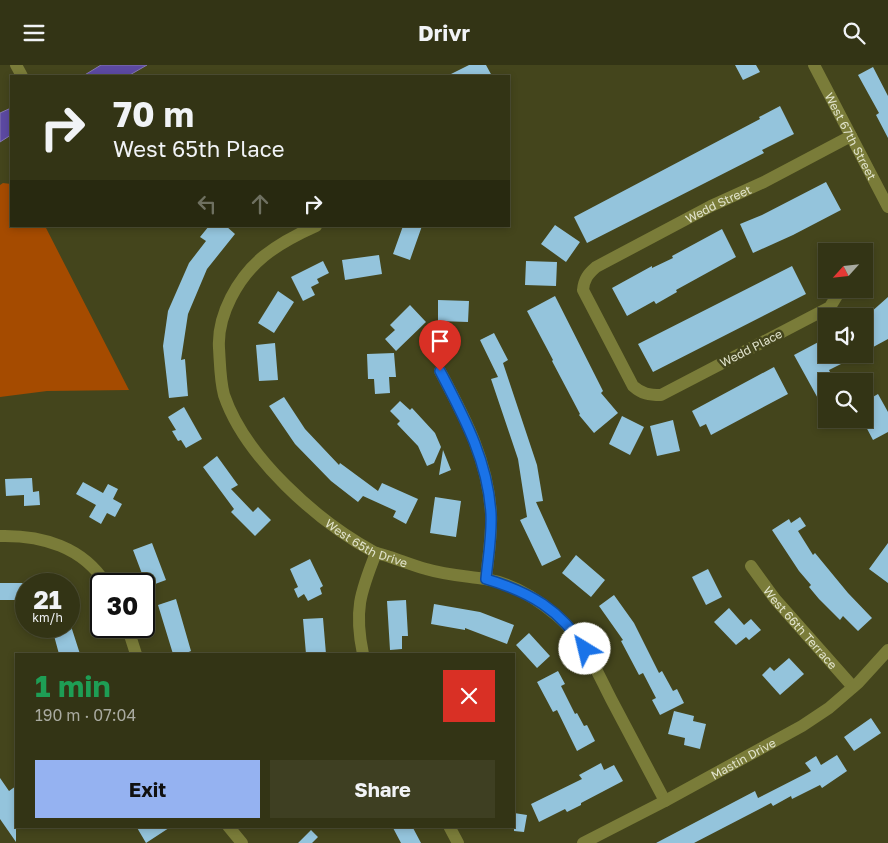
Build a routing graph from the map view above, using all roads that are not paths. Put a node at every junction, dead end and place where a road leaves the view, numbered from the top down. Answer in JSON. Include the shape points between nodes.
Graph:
{"nodes":[{"id":1,"x":814,"y":65,"type":"edge"},
{"id":2,"x":851,"y":136,"type":"junction"},
{"id":3,"x":888,"y":207,"type":"edge"},
{"id":4,"x":314,"y":227,"type":"edge"},
{"id":5,"x":836,"y":298,"type":"edge"},
{"id":6,"x":440,"y":371,"type":"dead end"},
{"id":7,"x":652,"y":395,"type":"joint"},
{"id":8,"x":0,"y":536,"type":"edge"},
{"id":9,"x":376,"y":553,"type":"junction"},
{"id":10,"x":751,"y":566,"type":"dead end"},
{"id":11,"x":98,"y":573,"type":"edge"},
{"id":12,"x":486,"y":579,"type":"junction"},
{"id":13,"x":131,"y":638,"type":"edge"},
{"id":14,"x":888,"y":650,"type":"edge"},
{"id":15,"x":136,"y":653,"type":"edge"},
{"id":16,"x":363,"y":653,"type":"edge"},
{"id":17,"x":853,"y":687,"type":"junction"},
{"id":18,"x":665,"y":801,"type":"junction"},
{"id":19,"x":230,"y":828,"type":"edge"},
{"id":20,"x":450,"y":828,"type":"edge"},
{"id":21,"x":242,"y":843,"type":"edge"},
{"id":22,"x":458,"y":843,"type":"edge"},
{"id":23,"x":583,"y":843,"type":"edge"}],
"edges":[{"from":1,"to":2,"type":"street","name":"West 67th Street"},
{"from":2,"to":3,"type":"street","name":"West 67th Street"},
{"from":2,"to":7,"type":"street","name":"Wedd Street","via":[[604,262],[588,274],[584,290],[633,387]]},
{"from":4,"to":9,"type":"street","name":"West 65th Drive","via":[[263,257],[234,292],[218,341],[224,394],[241,429],[282,482],[337,529]]},
{"from":5,"to":7,"type":"street","name":"Wedd Place","via":[[830,307],[660,395]]},
{"from":6,"to":12,"type":"street","via":[[469,427],[487,483],[491,515]]},
{"from":8,"to":11,"type":"street","via":[[22,535],[60,545],[78,554]]},
{"from":9,"to":12,"type":"street","name":"West 65th Drive","via":[[427,569]]},
{"from":9,"to":16,"type":"street","via":[[362,589],[358,610],[358,633]]},
{"from":10,"to":17,"type":"street","name":"West 66th Terrace","via":[[775,599]]},
{"from":12,"to":18,"type":"street","name":"West 65th Drive","via":[[536,599],[564,621],[579,639]]},
{"from":13,"to":15,"type":"street"},
{"from":14,"to":17,"type":"street","name":"Mastin Drive"},
{"from":17,"to":18,"type":"street","name":"Mastin Drive","via":[[802,726]]},
{"from":18,"to":23,"type":"street","name":"Mastin Drive"},
{"from":19,"to":21,"type":"street"},
{"from":20,"to":22,"type":"street"}]}
